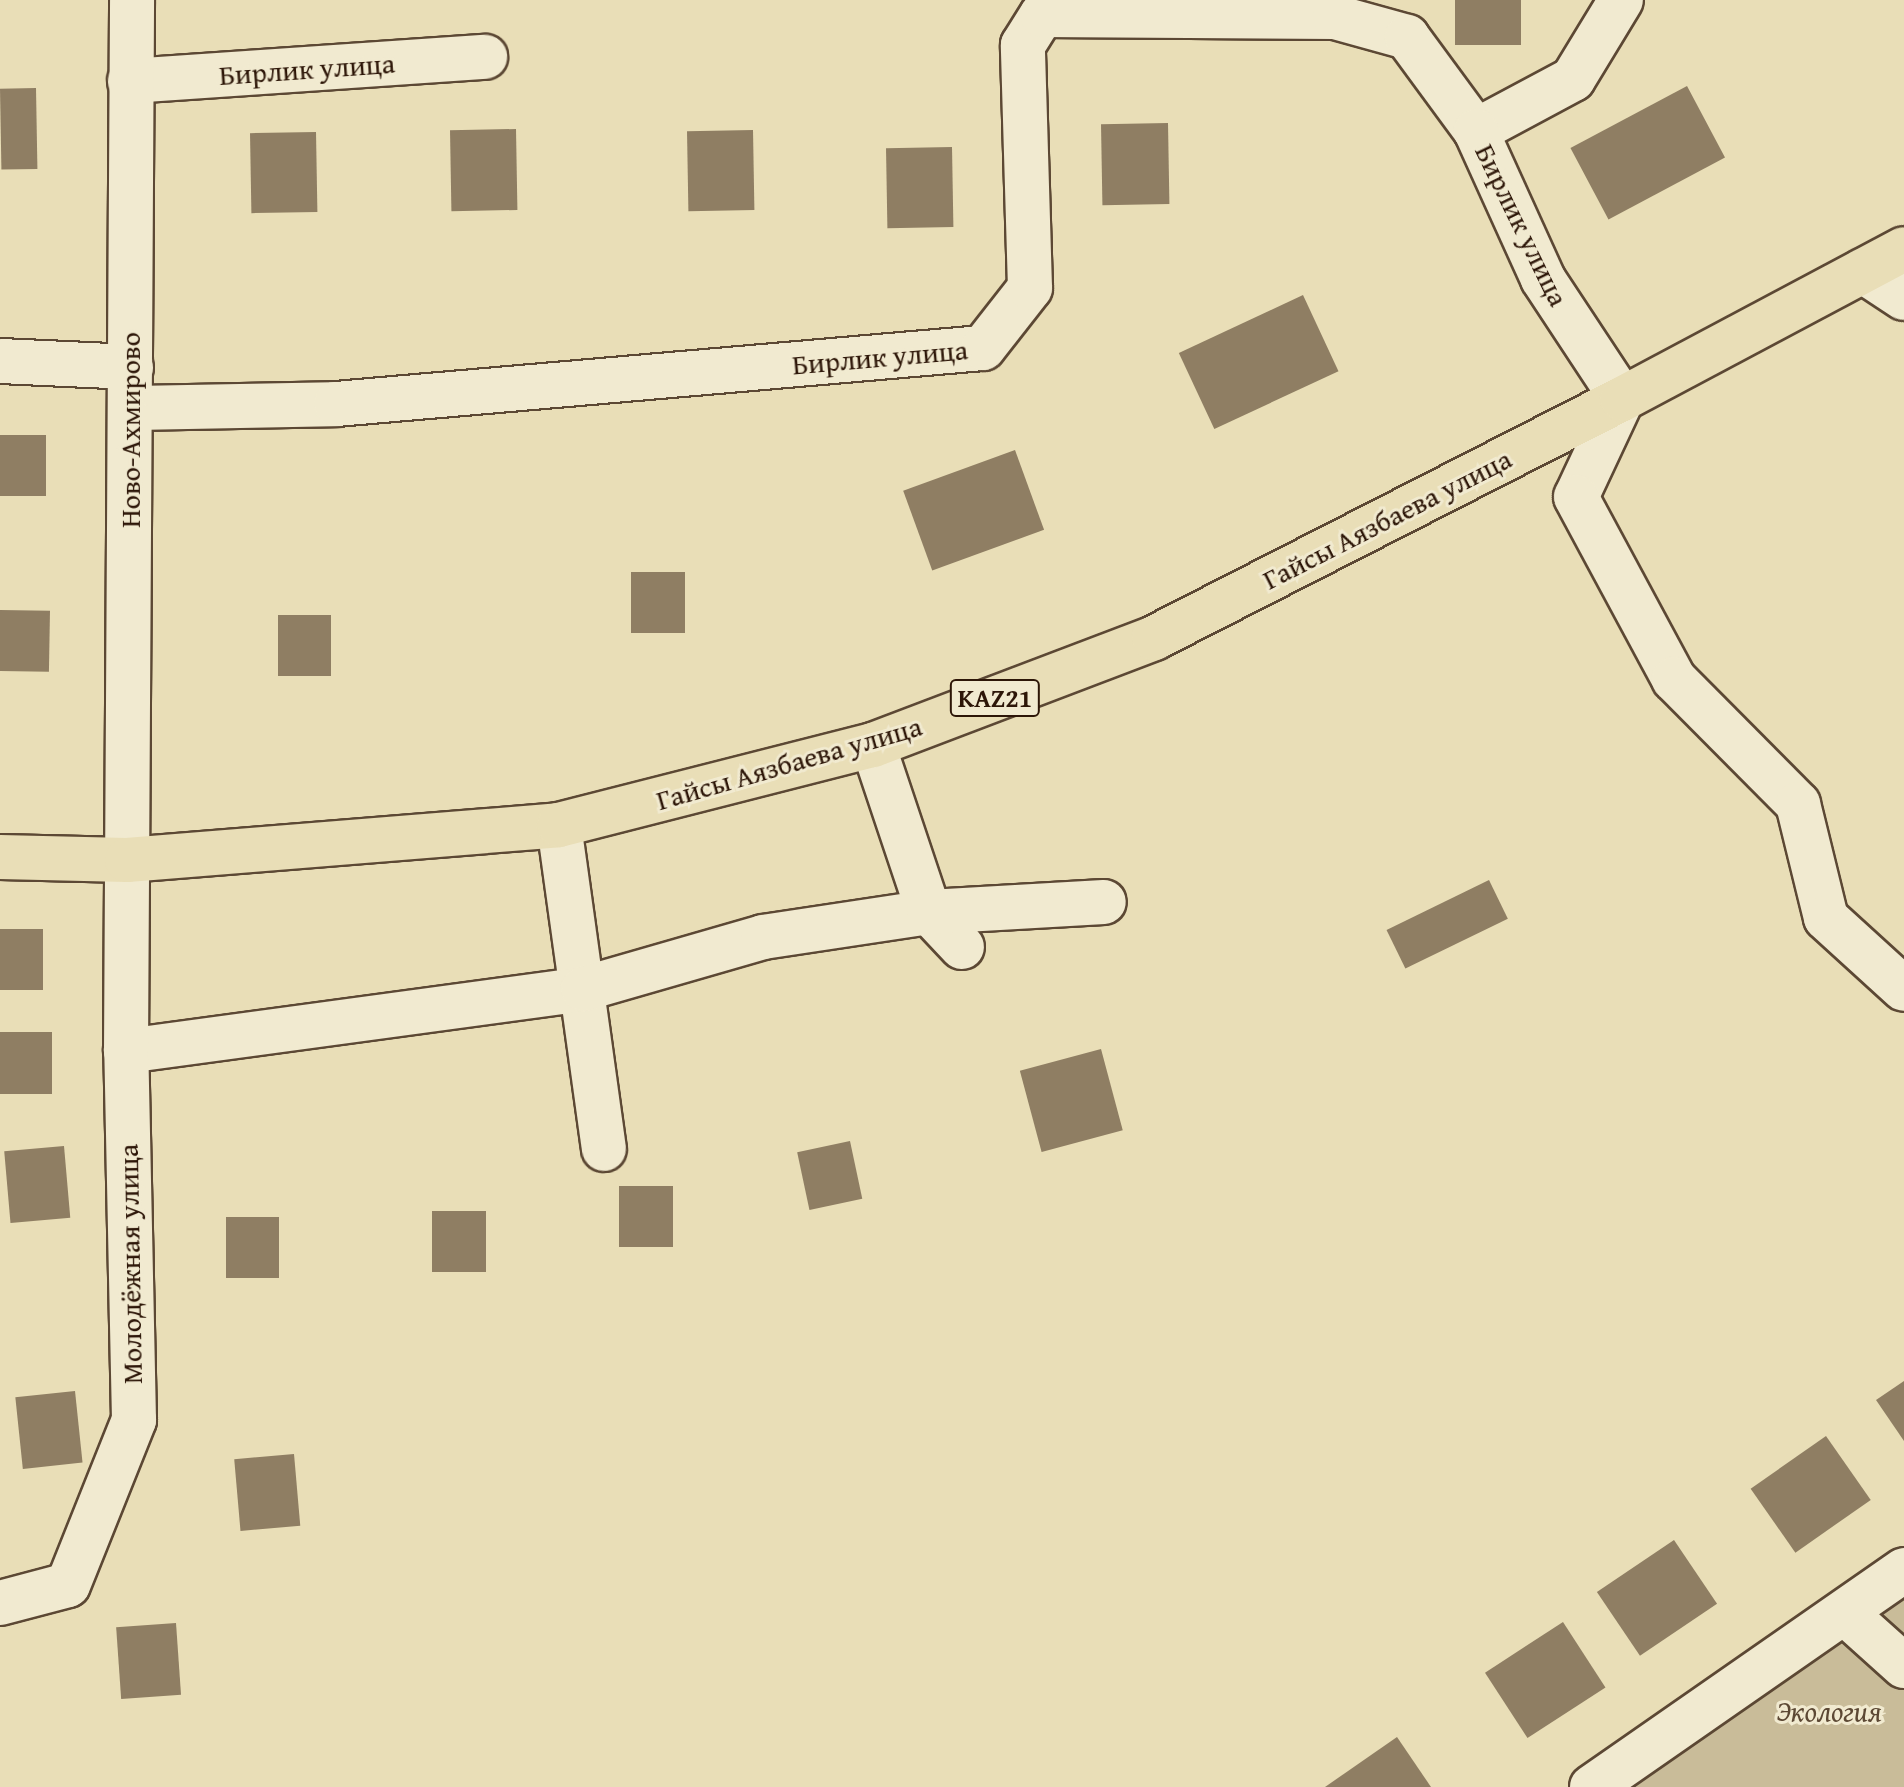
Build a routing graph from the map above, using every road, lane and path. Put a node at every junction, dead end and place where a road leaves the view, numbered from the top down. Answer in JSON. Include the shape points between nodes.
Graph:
{"nodes":[{"id":1,"x":132,"y":0,"type":"edge"},
{"id":2,"x":1621,"y":0,"type":"edge"},
{"id":3,"x":485,"y":57,"type":"dead end"},
{"id":4,"x":130,"y":81,"type":"junction"},
{"id":5,"x":1476,"y":131,"type":"junction"},
{"id":6,"x":1904,"y":249,"type":"edge"},
{"id":7,"x":1863,"y":271,"type":"junction"},
{"id":8,"x":1904,"y":298,"type":"edge"},
{"id":9,"x":0,"y":361,"type":"edge"},
{"id":10,"x":131,"y":388,"type":"junction"},
{"id":11,"x":1622,"y":399,"type":"junction"},
{"id":12,"x":873,"y":745,"type":"junction"},
{"id":13,"x":559,"y":825,"type":"junction"},
{"id":14,"x":0,"y":857,"type":"edge"},
{"id":15,"x":127,"y":860,"type":"junction"},
{"id":16,"x":1104,"y":902,"type":"dead end"},
{"id":17,"x":929,"y":912,"type":"junction"},
{"id":18,"x":962,"y":947,"type":"dead end"},
{"id":19,"x":583,"y":989,"type":"junction"},
{"id":20,"x":1904,"y":989,"type":"edge"},
{"id":21,"x":126,"y":1051,"type":"junction"},
{"id":22,"x":604,"y":1149,"type":"dead end"},
{"id":23,"x":1904,"y":1570,"type":"edge"},
{"id":24,"x":0,"y":1603,"type":"edge"},
{"id":25,"x":1846,"y":1614,"type":"junction"},
{"id":26,"x":1904,"y":1666,"type":"edge"},
{"id":27,"x":1592,"y":1787,"type":"edge"}],
"edges":[{"from":1,"to":4,"type":"street","name":"Ново-Ахмирово"},
{"from":2,"to":5,"type":"street","name":"Бирлик улица","via":[[1573,79]]},
{"from":3,"to":4,"type":"street","name":"Бирлик улица"},
{"from":4,"to":10,"type":"street","name":"Ново-Ахмирово"},
{"from":5,"to":10,"type":"street","name":"Бирлик улица","via":[[1407,37],[1335,17],[1042,15],[1023,45],[1030,288],[983,348],[336,404]]},
{"from":5,"to":11,"type":"street","name":"Бирлик улица","via":[[1543,279]]},
{"from":6,"to":7,"type":"highway","name":"Гайсы Аязбаева улица","number":"KAZ21"},
{"from":7,"to":8,"type":"street"},
{"from":7,"to":11,"type":"highway","name":"Гайсы Аязбаева улица","number":"KAZ21"},
{"from":9,"to":10,"type":"street"},
{"from":10,"to":15,"type":"street","name":"Ново-Ахмирово"},
{"from":11,"to":12,"type":"highway","name":"Гайсы Аязбаева улица","number":"KAZ21","via":[[1154,638]]},
{"from":11,"to":20,"type":"street","via":[[1576,497],[1674,679],[1798,804],[1826,918]]},
{"from":12,"to":13,"type":"highway","name":"Гайсы Аязбаева улица","number":"KAZ21"},
{"from":12,"to":17,"type":"street"},
{"from":13,"to":15,"type":"highway","name":"Гайсы Аязбаева улица","number":"KAZ21"},
{"from":13,"to":19,"type":"street"},
{"from":14,"to":15,"type":"highway","name":"Гайсы Аязбаева улица","number":"KAZ21"},
{"from":15,"to":21,"type":"street","name":"Молодёжная улица"},
{"from":16,"to":17,"type":"street"},
{"from":17,"to":18,"type":"street"},
{"from":17,"to":19,"type":"street","via":[[763,937]]},
{"from":19,"to":21,"type":"street"},
{"from":19,"to":22,"type":"street"},
{"from":21,"to":24,"type":"street","name":"Молодёжная улица","via":[[134,1420],[68,1585]]},
{"from":23,"to":25,"type":"street"},
{"from":25,"to":26,"type":"street"},
{"from":25,"to":27,"type":"street"}]}
